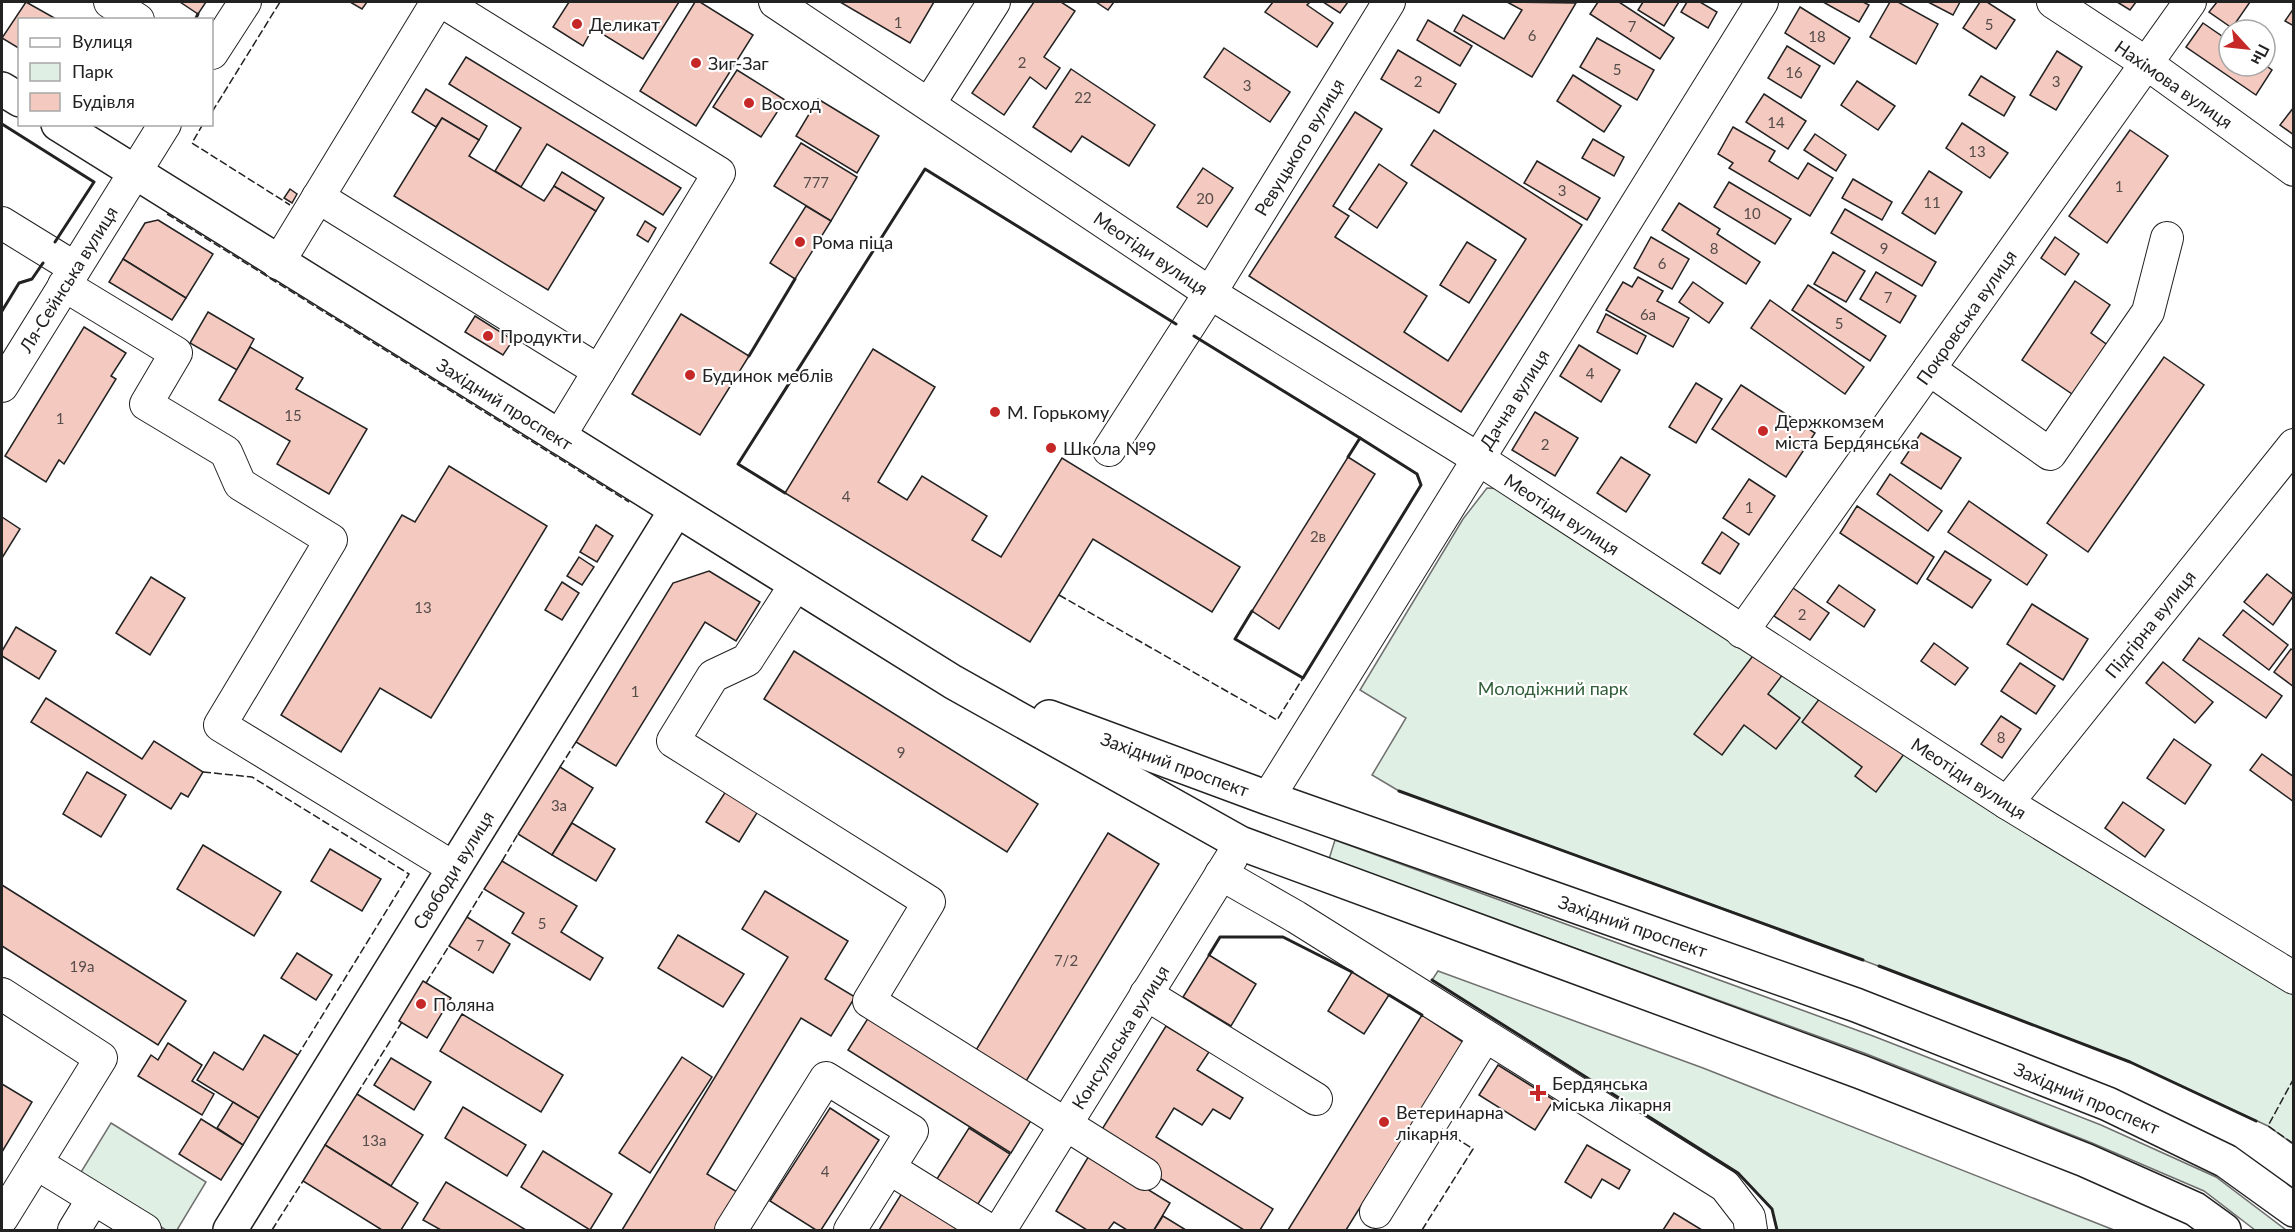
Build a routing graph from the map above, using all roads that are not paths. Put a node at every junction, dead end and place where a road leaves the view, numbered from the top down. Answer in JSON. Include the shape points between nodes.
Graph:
{"nodes":[{"id":1,"x":110,"y":2,"type":"edge"},
{"id":2,"x":245,"y":2,"type":"edge"},
{"id":3,"x":437,"y":2,"type":"edge"},
{"id":4,"x":443,"y":2,"type":"edge"},
{"id":5,"x":775,"y":2,"type":"edge"},
{"id":6,"x":994,"y":2,"type":"edge"},
{"id":7,"x":1389,"y":2,"type":"edge"},
{"id":8,"x":1762,"y":2,"type":"edge"},
{"id":9,"x":2053,"y":2,"type":"edge"},
{"id":10,"x":2190,"y":2,"type":"edge"},
{"id":11,"x":135,"y":18,"type":"edge"},
{"id":12,"x":213,"y":51,"type":"edge"},
{"id":13,"x":2146,"y":63,"type":"junction"},
{"id":14,"x":2,"y":89,"type":"edge"},
{"id":15,"x":18,"y":99,"type":"edge"},
{"id":16,"x":929,"y":104,"type":"junction"},
{"id":17,"x":61,"y":126,"type":"edge"},
{"id":18,"x":164,"y":126,"type":"edge"},
{"id":19,"x":2294,"y":170,"type":"edge"},
{"id":20,"x":134,"y":173,"type":"junction"},
{"id":21,"x":318,"y":197,"type":"junction"},
{"id":22,"x":2,"y":223,"type":"edge"},
{"id":23,"x":2167,"y":238,"type":"dead end"},
{"id":24,"x":278,"y":263,"type":"junction"},
{"id":25,"x":70,"y":277,"type":"junction"},
{"id":26,"x":1210,"y":293,"type":"junction"},
{"id":27,"x":1929,"y":369,"type":"junction"},
{"id":28,"x":599,"y":371,"type":"junction"},
{"id":29,"x":2,"y":386,"type":"edge"},
{"id":30,"x":559,"y":437,"type":"junction"},
{"id":31,"x":2294,"y":445,"type":"edge"},
{"id":32,"x":1109,"y":450,"type":"dead end"},
{"id":33,"x":1477,"y":458,"type":"junction"},
{"id":34,"x":676,"y":510,"type":"junction"},
{"id":35,"x":796,"y":584,"type":"junction"},
{"id":36,"x":1742,"y":632,"type":"junction"},
{"id":37,"x":953,"y":682,"type":"junction"},
{"id":38,"x":1268,"y":798,"type":"junction"},
{"id":39,"x":2007,"y":803,"type":"junction"},
{"id":40,"x":1240,"y":843,"type":"junction"},
{"id":41,"x":454,"y":868,"type":"junction"},
{"id":42,"x":1221,"y":874,"type":"junction"},
{"id":43,"x":2294,"y":978,"type":"edge"},
{"id":44,"x":2,"y":994,"type":"edge"},
{"id":45,"x":1146,"y":994,"type":"junction"},
{"id":46,"x":1485,"y":1036,"type":"junction"},
{"id":47,"x":1316,"y":1099,"type":"dead end"},
{"id":48,"x":1065,"y":1124,"type":"junction"},
{"id":49,"x":36,"y":1163,"type":"junction"},
{"id":50,"x":889,"y":1168,"type":"junction"},
{"id":51,"x":1144,"y":1174,"type":"dead end"},
{"id":52,"x":93,"y":1199,"type":"junction"},
{"id":53,"x":2294,"y":1210,"type":"edge"},
{"id":54,"x":1376,"y":1212,"type":"dead end"},
{"id":55,"x":2,"y":1218,"type":"edge"},
{"id":56,"x":74,"y":1230,"type":"edge"},
{"id":57,"x":145,"y":1230,"type":"edge"},
{"id":58,"x":230,"y":1230,"type":"edge"},
{"id":59,"x":731,"y":1230,"type":"edge"},
{"id":60,"x":850,"y":1230,"type":"edge"},
{"id":61,"x":989,"y":1230,"type":"edge"},
{"id":62,"x":1000,"y":1230,"type":"edge"},
{"id":63,"x":1751,"y":1230,"type":"edge"},
{"id":64,"x":2224,"y":1230,"type":"edge"}],
"edges":[{"from":1,"to":11,"type":"street"},
{"from":2,"to":12,"type":"street"},
{"from":3,"to":21,"type":"street"},
{"from":4,"to":28,"type":"street","via":[[719,173]]},
{"from":5,"to":16,"type":"street","name":"Меотіди вулиця"},
{"from":6,"to":16,"type":"street"},
{"from":7,"to":26,"type":"street","name":"Ревуцького вулиця"},
{"from":8,"to":33,"type":"street","name":"Дачна вулиця"},
{"from":9,"to":13,"type":"street","name":"Нахімова вулиця"},
{"from":10,"to":13,"type":"street","name":"Покровська вулиця"},
{"from":13,"to":19,"type":"street","name":"Нахімова вулиця"},
{"from":13,"to":27,"type":"street","name":"Покровська вулиця"},
{"from":14,"to":15,"type":"main road"},
{"from":16,"to":26,"type":"street","name":"Меотіди вулиця"},
{"from":17,"to":20,"type":"main road","name":"Західний проспект"},
{"from":18,"to":20,"type":"street","name":"Ля-Сейнська вулиця"},
{"from":20,"to":24,"type":"main road","name":"Західний проспект"},
{"from":20,"to":25,"type":"street","name":"Ля-Сейнська вулиця"},
{"from":21,"to":24,"type":"street"},
{"from":21,"to":28,"type":"street"},
{"from":22,"to":25,"type":"street"},
{"from":23,"to":27,"type":"street","via":[[2148,312],[2050,454]]},
{"from":24,"to":30,"type":"main road","name":"Західний проспект"},
{"from":25,"to":29,"type":"street","name":"Ля-Сейнська вулиця"},
{"from":25,"to":41,"type":"street","via":[[176,353],[146,404],[226,452],[240,484],[331,540],[220,724]]},
{"from":26,"to":32,"type":"street","name":"Ревуцького вулиця"},
{"from":26,"to":33,"type":"street","name":"Меотіди вулиця"},
{"from":27,"to":36,"type":"street","name":"Покровська вулиця"},
{"from":28,"to":30,"type":"street"},
{"from":30,"to":34,"type":"main road","name":"Західний проспект"},
{"from":31,"to":39,"type":"street","name":"Підгірна вулиця"},
{"from":33,"to":36,"type":"street","name":"Меотіди вулиця"},
{"from":33,"to":38,"type":"street","name":"Дачна вулиця"},
{"from":34,"to":35,"type":"main road","name":"Західний проспект"},
{"from":34,"to":41,"type":"main road","name":"Свободи вулиця"},
{"from":35,"to":37,"type":"main road","name":"Західний проспект"},
{"from":35,"to":48,"type":"street","via":[[747,660],[713,676],[673,741],[929,902],[869,1001]]},
{"from":36,"to":39,"type":"street","name":"Меотіди вулиця"},
{"from":37,"to":38,"type":"main road","name":"Західний проспект"},
{"from":37,"to":40,"type":"main road","name":"Західний проспект"},
{"from":38,"to":40,"type":"main road"},
{"from":38,"to":53,"type":"main road","name":"Західний проспект","via":[[1856,1005],[2098,1100],[2226,1161]]},
{"from":39,"to":43,"type":"street","name":"Меотіди вулиця"},
{"from":40,"to":42,"type":"street","name":"Консульська вулиця"},
{"from":40,"to":64,"type":"main road","name":"Західний проспект","via":[[1861,1072],[2085,1160],[2195,1209]]},
{"from":41,"to":58,"type":"main road","name":"Свободи вулиця"},
{"from":42,"to":45,"type":"street","name":"Консульська вулиця"},
{"from":42,"to":46,"type":"street"},
{"from":44,"to":49,"type":"street","via":[[101,1058]]},
{"from":45,"to":47,"type":"street"},
{"from":45,"to":48,"type":"street","name":"Консульська вулиця"},
{"from":46,"to":54,"type":"street"},
{"from":46,"to":63,"type":"street","via":[[1725,1186],[1749,1217]]},
{"from":48,"to":51,"type":"street"},
{"from":48,"to":62,"type":"street","name":"Консульська вулиця"},
{"from":49,"to":52,"type":"street"},
{"from":49,"to":55,"type":"street"},
{"from":50,"to":59,"type":"street","via":[[912,1131],[826,1078]]},
{"from":50,"to":60,"type":"street"},
{"from":50,"to":61,"type":"street"},
{"from":52,"to":56,"type":"street"},
{"from":52,"to":57,"type":"street"}]}
